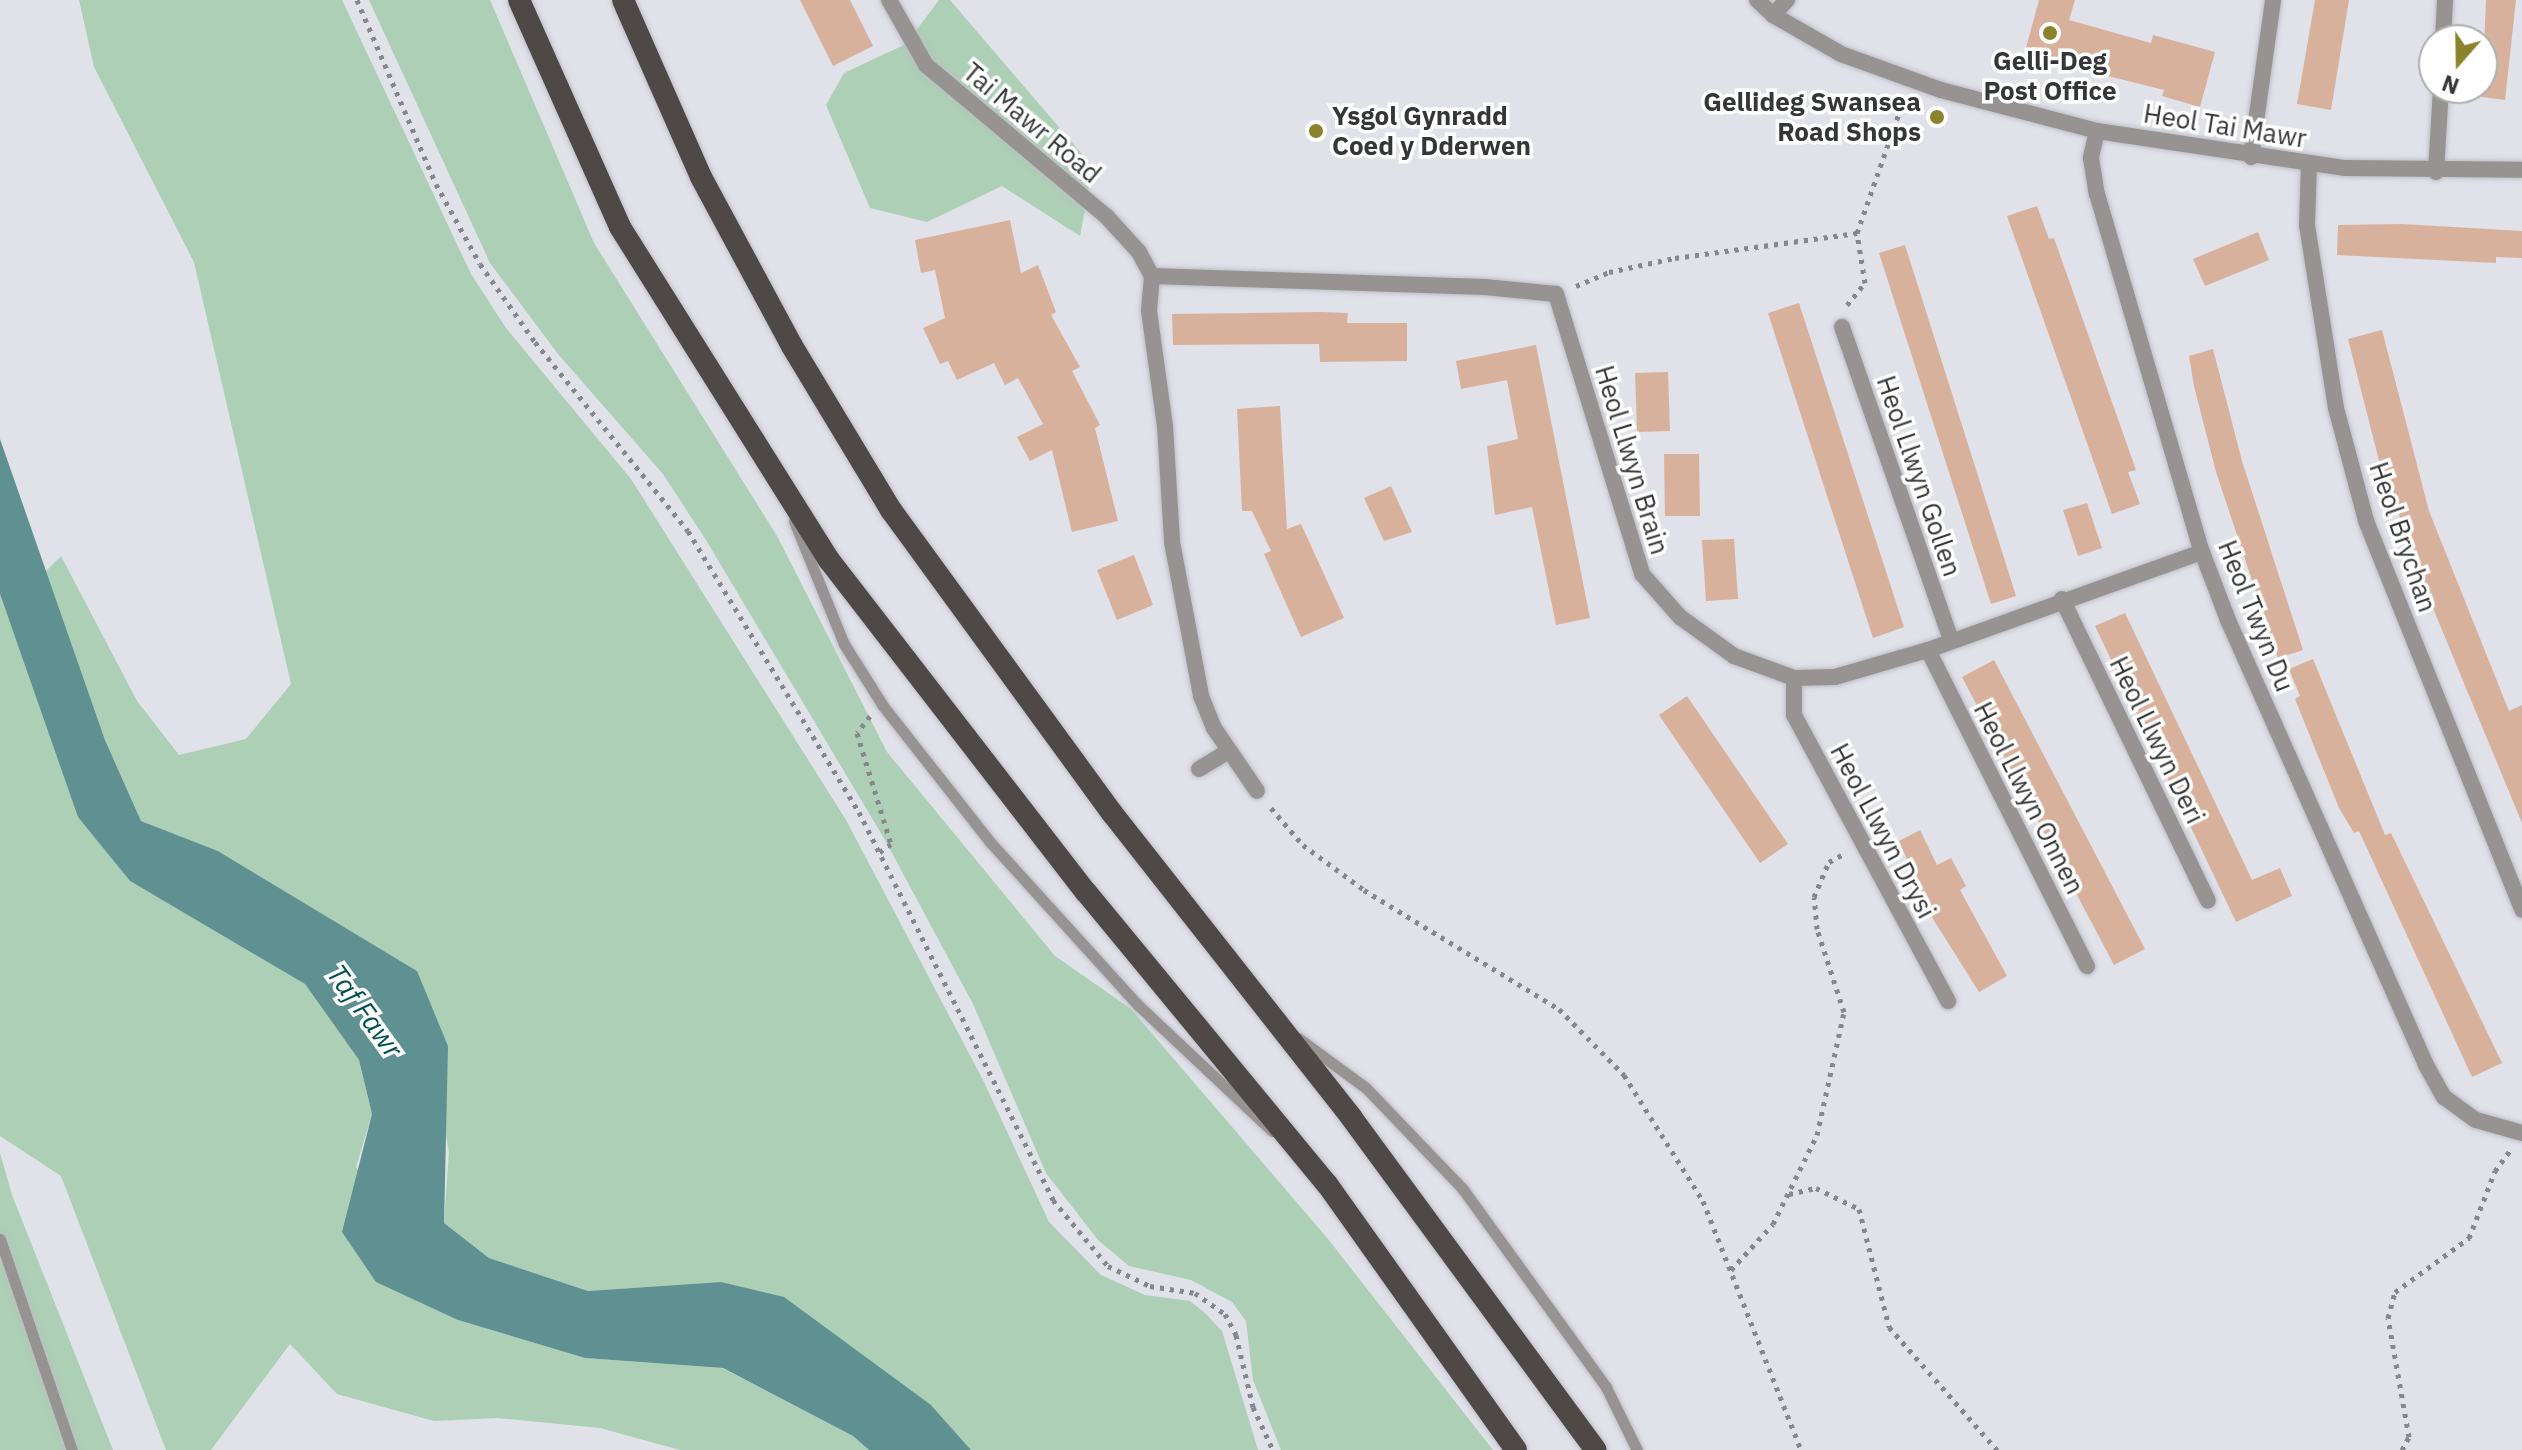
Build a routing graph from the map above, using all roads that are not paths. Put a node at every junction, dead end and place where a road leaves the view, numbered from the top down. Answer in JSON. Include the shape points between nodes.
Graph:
{"nodes":[{"id":1,"x":519,"y":0,"type":"edge"},
{"id":2,"x":623,"y":0,"type":"edge"},
{"id":3,"x":889,"y":0,"type":"edge"},
{"id":4,"x":1757,"y":0,"type":"edge"},
{"id":5,"x":1787,"y":0,"type":"edge"},
{"id":6,"x":2273,"y":0,"type":"edge"},
{"id":7,"x":2445,"y":0,"type":"edge"},
{"id":8,"x":1773,"y":15,"type":"junction"},
{"id":9,"x":2444,"y":24,"type":"edge"},
{"id":10,"x":2440,"y":104,"type":"edge"},
{"id":11,"x":2097,"y":131,"type":"junction"},
{"id":12,"x":2251,"y":157,"type":"junction"},
{"id":13,"x":2309,"y":164,"type":"junction"},
{"id":14,"x":2522,"y":170,"type":"edge"},
{"id":15,"x":2436,"y":172,"type":"junction"},
{"id":16,"x":1152,"y":276,"type":"junction"},
{"id":17,"x":1842,"y":327,"type":"road end"},
{"id":18,"x":781,"y":487,"type":"junction"},
{"id":19,"x":2202,"y":552,"type":"junction"},
{"id":20,"x":2062,"y":599,"type":"junction"},
{"id":21,"x":1951,"y":640,"type":"junction"},
{"id":22,"x":1928,"y":650,"type":"junction"},
{"id":23,"x":1794,"y":678,"type":"junction"},
{"id":24,"x":1229,"y":751,"type":"junction"},
{"id":25,"x":1199,"y":769,"type":"dead end"},
{"id":26,"x":1257,"y":791,"type":"road end"},
{"id":27,"x":2208,"y":901,"type":"dead end"},
{"id":28,"x":2522,"y":910,"type":"edge"},
{"id":29,"x":2087,"y":966,"type":"dead end"},
{"id":30,"x":1948,"y":1001,"type":"dead end"},
{"id":31,"x":1275,"y":1021,"type":"junction"},
{"id":32,"x":2522,"y":1133,"type":"edge"},
{"id":33,"x":1327,"y":1184,"type":"junction"},
{"id":34,"x":0,"y":1239,"type":"edge"},
{"id":35,"x":72,"y":1450,"type":"edge"},
{"id":36,"x":1516,"y":1450,"type":"edge"},
{"id":37,"x":1596,"y":1450,"type":"edge"},
{"id":38,"x":1637,"y":1450,"type":"edge"}],
"edges":[{"from":1,"to":18,"type":"highway","via":[[620,227]]},
{"from":2,"to":31,"type":"highway","via":[[701,177],[792,346],[891,510],[1112,813]]},
{"from":3,"to":16,"type":"street","name":"Tai Mawr Road","via":[[926,65],[1107,217],[1139,252]]},
{"from":4,"to":8,"type":"street","name":"Heol Tai Mawr"},
{"from":5,"to":8,"type":"street"},
{"from":6,"to":12,"type":"street"},
{"from":7,"to":9,"type":"street"},
{"from":8,"to":11,"type":"street","name":"Heol Tai Mawr","via":[[1841,54],[1910,80]]},
{"from":10,"to":15,"type":"street"},
{"from":11,"to":12,"type":"street","name":"Heol Tai Mawr"},
{"from":11,"to":19,"type":"street","name":"Heol Twyn Du","via":[[2091,158],[2097,194]]},
{"from":12,"to":13,"type":"street","name":"Heol Tai Mawr"},
{"from":13,"to":15,"type":"street","name":"Heol Tai Mawr"},
{"from":13,"to":28,"type":"street","name":"Heol Brychan","via":[[2307,225],[2336,408],[2366,521]]},
{"from":14,"to":15,"type":"street","name":"Heol Tai Mawr"},
{"from":16,"to":23,"type":"street","name":"Heol Llwyn Brain","via":[[1556,294],[1642,574],[1680,617],[1734,656]]},
{"from":16,"to":24,"type":"street","via":[[1149,311],[1165,426],[1172,542],[1201,696]]},
{"from":17,"to":21,"type":"street","name":"Heol Llwyn Gollen"},
{"from":18,"to":33,"type":"highway","via":[[918,681]]},
{"from":18,"to":33,"type":"lane","via":[[844,644],[883,706],[990,842],[1138,1005]]},
{"from":19,"to":20,"type":"street","name":"Heol Llwyn Brain"},
{"from":19,"to":32,"type":"street","name":"Heol Twyn Du","via":[[2444,1097],[2476,1120]]},
{"from":20,"to":21,"type":"street","name":"Heol Llwyn Brain"},
{"from":20,"to":27,"type":"street","name":"Heol Llwyn Deri"},
{"from":21,"to":22,"type":"street","name":"Heol Llwyn Brain"},
{"from":22,"to":23,"type":"street","name":"Heol Llwyn Brain","via":[[1835,677]]},
{"from":22,"to":29,"type":"street","name":"Heol Llwyn Onnen"},
{"from":23,"to":30,"type":"street","name":"Heol Llwyn Drysi","via":[[1794,715]]},
{"from":24,"to":25,"type":"street"},
{"from":24,"to":26,"type":"street"},
{"from":31,"to":37,"type":"highway"},
{"from":31,"to":38,"type":"lane","via":[[1366,1088],[1462,1188],[1606,1387]]},
{"from":33,"to":36,"type":"highway"},
{"from":34,"to":35,"type":"lane"}]}
